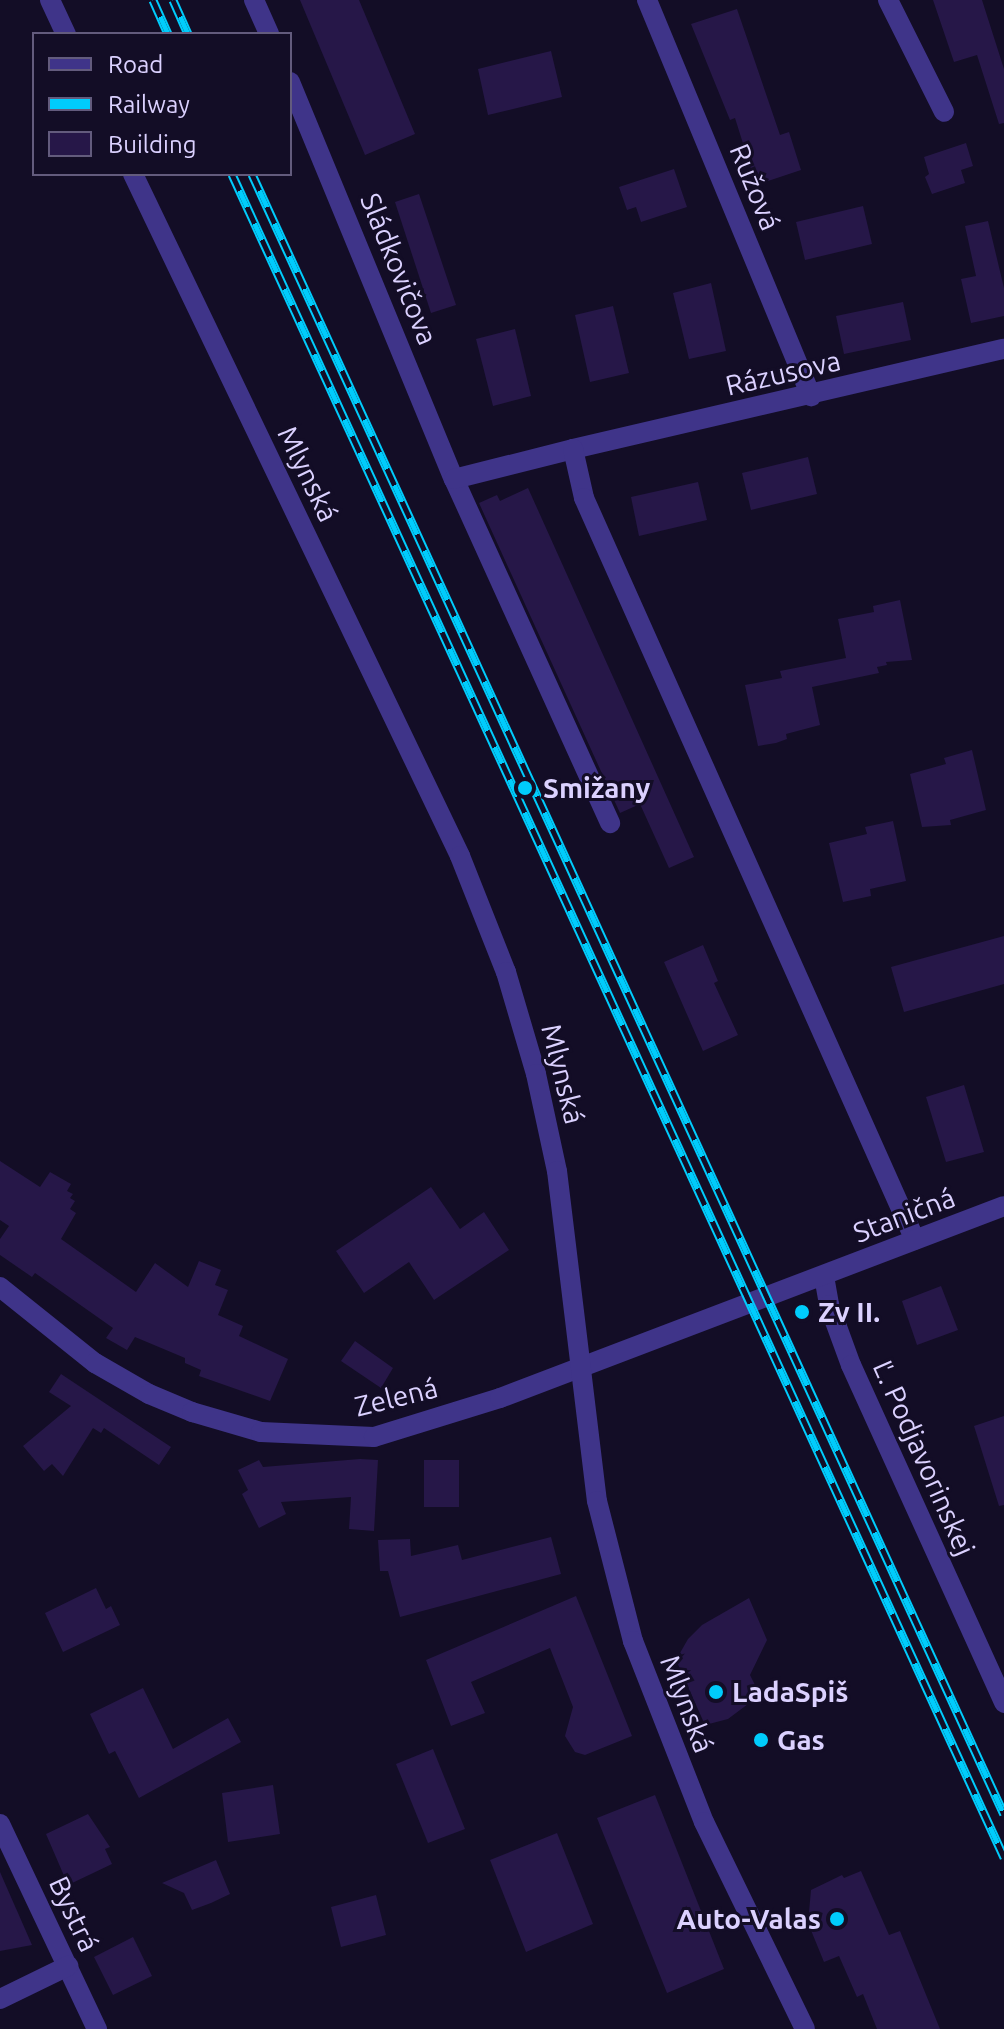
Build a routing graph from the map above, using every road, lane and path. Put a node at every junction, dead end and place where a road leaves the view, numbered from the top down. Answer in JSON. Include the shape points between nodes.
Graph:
{"nodes":[{"id":1,"x":50,"y":0,"type":"edge"},
{"id":2,"x":254,"y":0,"type":"edge"},
{"id":3,"x":647,"y":0,"type":"edge"},
{"id":4,"x":888,"y":0,"type":"edge"},
{"id":5,"x":65,"y":32,"type":"edge"},
{"id":6,"x":268,"y":32,"type":"edge"},
{"id":7,"x":292,"y":87,"type":"edge"},
{"id":8,"x":944,"y":112,"type":"dead end"},
{"id":9,"x":134,"y":176,"type":"edge"},
{"id":10,"x":1004,"y":349,"type":"edge"},
{"id":11,"x":811,"y":396,"type":"junction"},
{"id":12,"x":573,"y":449,"type":"junction"},
{"id":13,"x":454,"y":479,"type":"junction"},
{"id":14,"x":610,"y":823,"type":"dead end"},
{"id":15,"x":1004,"y":1206,"type":"edge"},
{"id":16,"x":915,"y":1240,"type":"junction"},
{"id":17,"x":824,"y":1276,"type":"junction"},
{"id":18,"x":0,"y":1287,"type":"edge"},
{"id":19,"x":581,"y":1367,"type":"junction"},
{"id":20,"x":1004,"y":1703,"type":"edge"},
{"id":21,"x":0,"y":1824,"type":"edge"},
{"id":22,"x":68,"y":1966,"type":"junction"},
{"id":23,"x":0,"y":1999,"type":"edge"},
{"id":24,"x":97,"y":2029,"type":"edge"},
{"id":25,"x":805,"y":2029,"type":"edge"}],
"edges":[{"from":1,"to":5,"type":"street"},
{"from":2,"to":6,"type":"street"},
{"from":3,"to":11,"type":"street","name":"Ružová"},
{"from":4,"to":8,"type":"street"},
{"from":7,"to":13,"type":"street","name":"Sládkovičova"},
{"from":9,"to":19,"type":"street","name":"Mlynská","via":[[479,900],[521,1017],[545,1113]]},
{"from":10,"to":11,"type":"street","name":"Rázusova"},
{"from":11,"to":12,"type":"street","name":"Rázusova"},
{"from":12,"to":13,"type":"street","name":"Rázusova"},
{"from":12,"to":16,"type":"street","via":[[584,498]]},
{"from":13,"to":14,"type":"street","name":"Sládkovičova"},
{"from":15,"to":16,"type":"street","name":"Staničná"},
{"from":16,"to":17,"type":"street","name":"Staničná"},
{"from":17,"to":19,"type":"street","name":"Zelená"},
{"from":17,"to":20,"type":"street","name":"Ľ. Podjavorinskej","via":[[851,1365]]},
{"from":18,"to":19,"type":"street","name":"Zelená","via":[[95,1363],[149,1394],[261,1432],[374,1437]]},
{"from":19,"to":25,"type":"street","name":"Mlynská","via":[[597,1501],[637,1653],[704,1822]]},
{"from":21,"to":22,"type":"street","name":"Bystrá"},
{"from":22,"to":23,"type":"street"},
{"from":22,"to":24,"type":"street","name":"Bystrá"}]}
